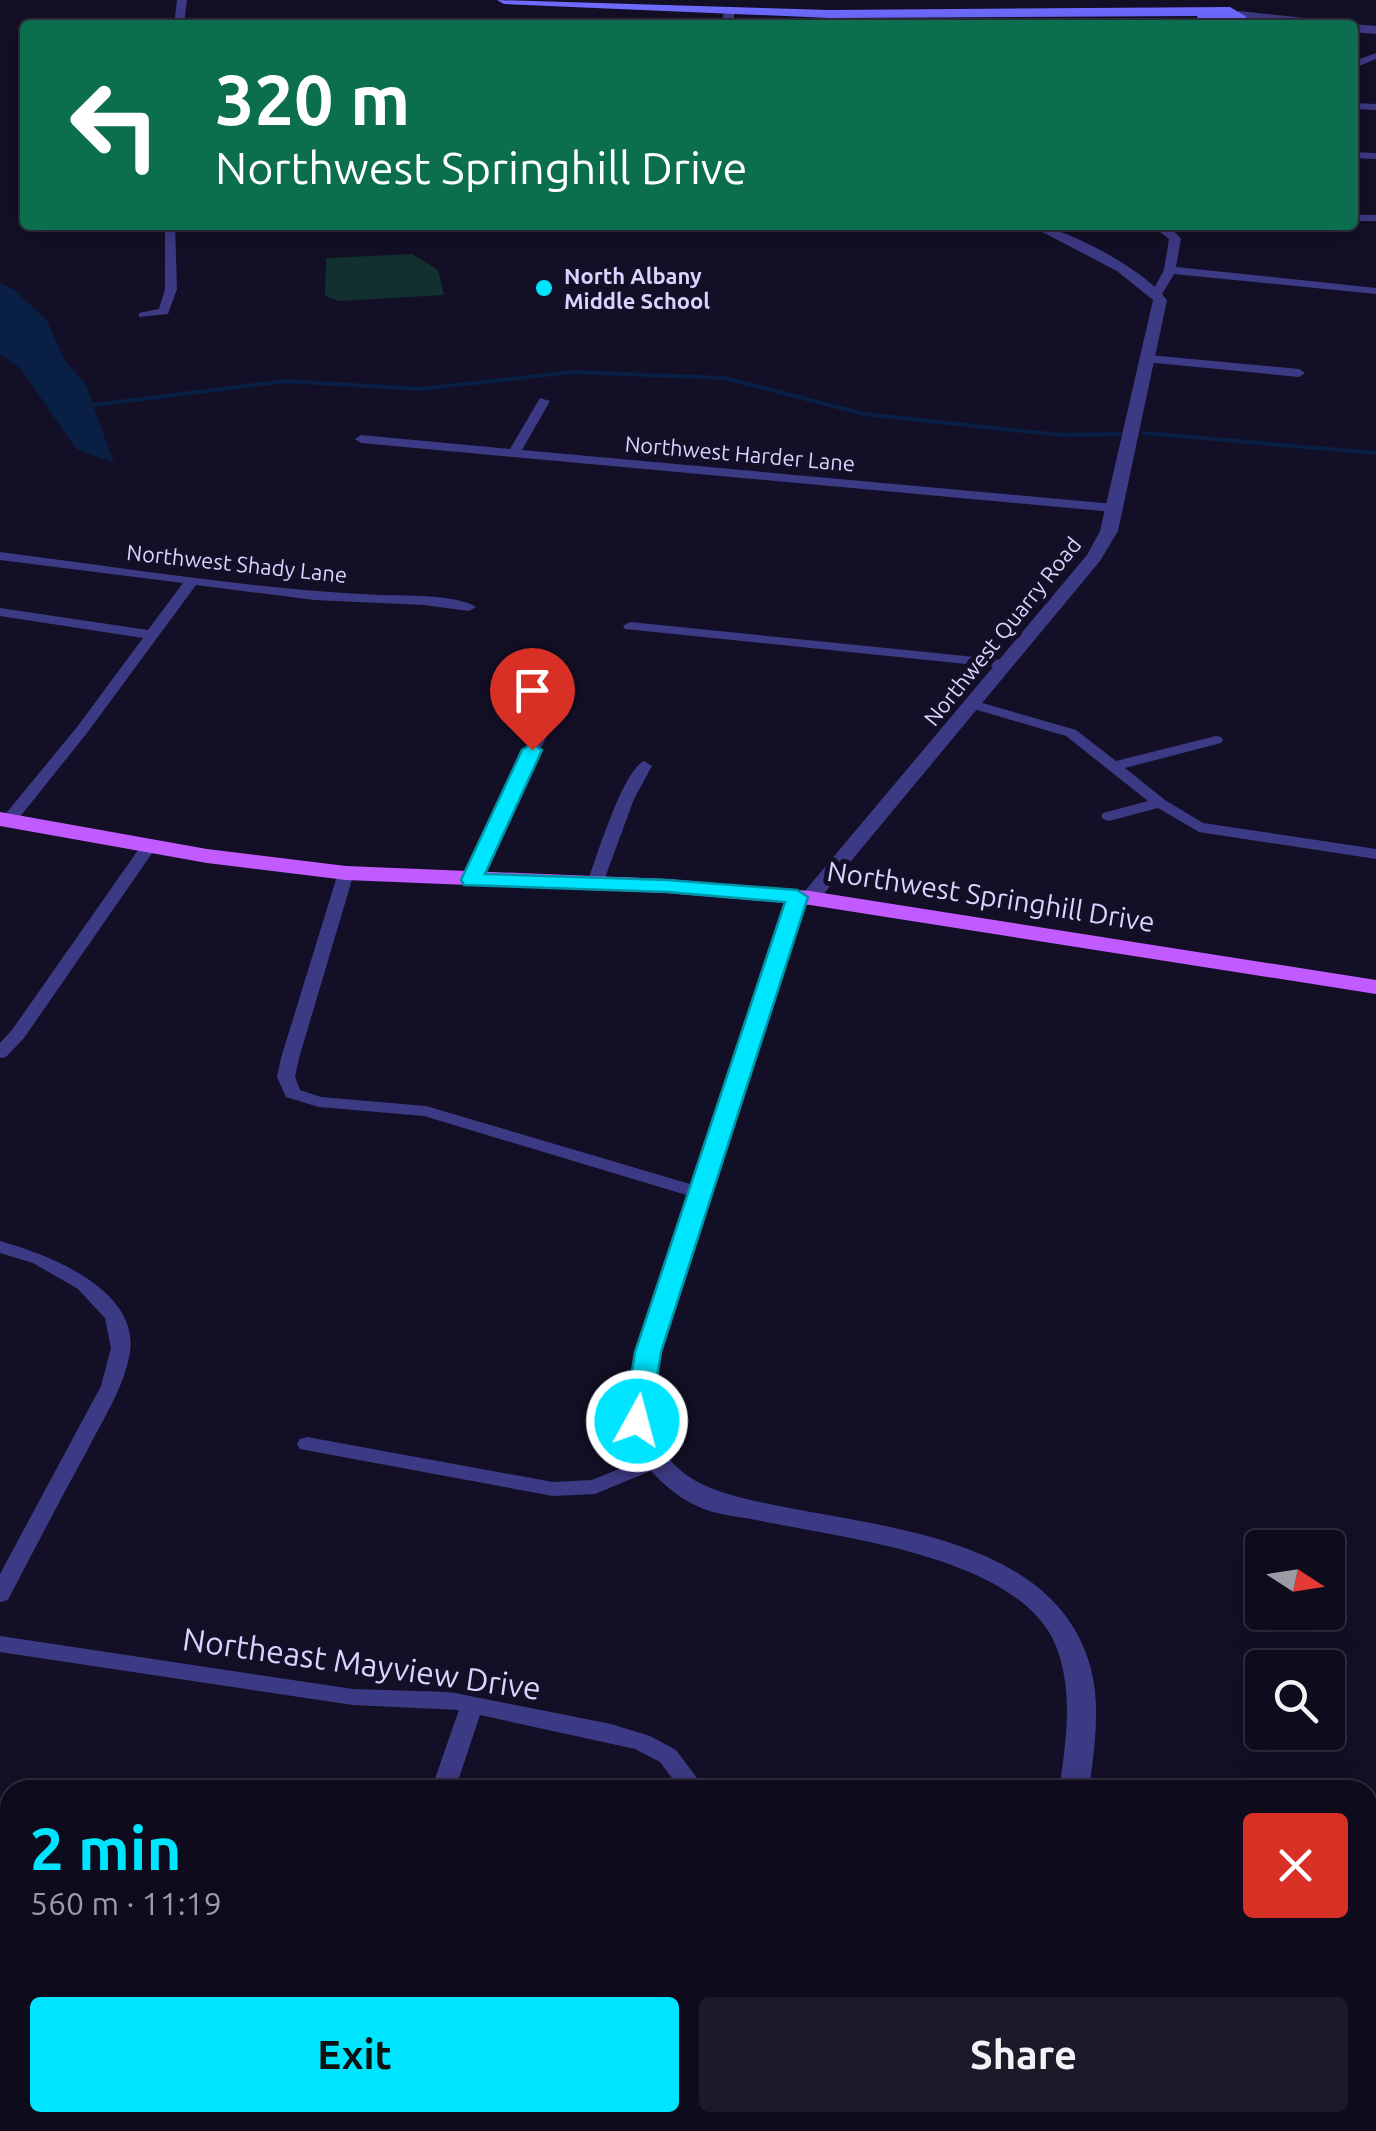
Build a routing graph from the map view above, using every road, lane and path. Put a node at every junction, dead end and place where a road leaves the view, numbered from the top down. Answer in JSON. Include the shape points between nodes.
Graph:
{"nodes":[{"id":1,"x":504,"y":0,"type":"edge"},
{"id":2,"x":576,"y":2,"type":"edge"},
{"id":3,"x":1224,"y":15,"type":"edge"},
{"id":4,"x":728,"y":18,"type":"edge"},
{"id":5,"x":1286,"y":20,"type":"edge"},
{"id":6,"x":170,"y":230,"type":"edge"},
{"id":7,"x":1044,"y":230,"type":"edge"},
{"id":8,"x":1166,"y":230,"type":"edge"},
{"id":9,"x":1170,"y":270,"type":"junction"},
{"id":10,"x":1376,"y":291,"type":"edge"},
{"id":11,"x":1157,"y":294,"type":"junction"},
{"id":12,"x":143,"y":315,"type":"dead end"},
{"id":13,"x":1149,"y":359,"type":"junction"},
{"id":14,"x":1299,"y":373,"type":"dead end"},
{"id":15,"x":544,"y":401,"type":"dead end"},
{"id":16,"x":361,"y":438,"type":"dead end"},
{"id":17,"x":514,"y":452,"type":"junction"},
{"id":18,"x":1114,"y":508,"type":"junction"},
{"id":19,"x":0,"y":556,"type":"edge"},
{"id":20,"x":191,"y":582,"type":"junction"},
{"id":21,"x":470,"y":607,"type":"dead end"},
{"id":22,"x":0,"y":612,"type":"edge"},
{"id":23,"x":630,"y":626,"type":"dead end"},
{"id":24,"x":152,"y":634,"type":"junction"},
{"id":25,"x":1005,"y":664,"type":"junction"},
{"id":26,"x":560,"y":692,"type":"dead end"},
{"id":27,"x":972,"y":704,"type":"junction"},
{"id":28,"x":1216,"y":740,"type":"dead end"},
{"id":29,"x":644,"y":766,"type":"dead end"},
{"id":30,"x":1117,"y":766,"type":"junction"},
{"id":31,"x":1160,"y":803,"type":"junction"},
{"id":32,"x":1109,"y":816,"type":"dead end"},
{"id":33,"x":4,"y":820,"type":"edge"},
{"id":34,"x":149,"y":846,"type":"junction"},
{"id":35,"x":1376,"y":854,"type":"edge"},
{"id":36,"x":346,"y":873,"type":"junction"},
{"id":37,"x":472,"y":880,"type":"junction"},
{"id":38,"x":595,"y":883,"type":"junction"},
{"id":39,"x":804,"y":897,"type":"junction"},
{"id":40,"x":1376,"y":987,"type":"edge"},
{"id":41,"x":0,"y":1053,"type":"edge"},
{"id":42,"x":700,"y":1193,"type":"junction"},
{"id":43,"x":0,"y":1247,"type":"edge"},
{"id":44,"x":307,"y":1444,"type":"dead end"},
{"id":45,"x":658,"y":1460,"type":"junction"},
{"id":46,"x":0,"y":1594,"type":"edge"},
{"id":47,"x":0,"y":1644,"type":"edge"},
{"id":48,"x":472,"y":1704,"type":"junction"},
{"id":49,"x":446,"y":1780,"type":"edge"},
{"id":50,"x":686,"y":1780,"type":"edge"},
{"id":51,"x":1075,"y":1780,"type":"edge"}],
"edges":[{"from":1,"to":2,"type":"main road"},
{"from":2,"to":4,"type":"main road"},
{"from":3,"to":4,"type":"main road"},
{"from":3,"to":5,"type":"street"},
{"from":6,"to":12,"type":"street","via":[[170,299],[164,312]]},
{"from":7,"to":11,"type":"street"},
{"from":8,"to":9,"type":"street","via":[[1175,240]]},
{"from":9,"to":10,"type":"street"},
{"from":9,"to":11,"type":"street","name":"Northwest Quarry Road"},
{"from":11,"to":13,"type":"street","name":"Northwest Quarry Road"},
{"from":13,"to":14,"type":"street"},
{"from":13,"to":18,"type":"street","name":"Northwest Quarry Road"},
{"from":15,"to":17,"type":"street"},
{"from":16,"to":17,"type":"street","name":"Northwest Harder Lane"},
{"from":17,"to":18,"type":"street","name":"Northwest Harder Lane"},
{"from":18,"to":25,"type":"street","name":"Northwest Quarry Road","via":[[1094,557]]},
{"from":19,"to":20,"type":"street","name":"Northwest Shady Lane"},
{"from":20,"to":21,"type":"street","name":"Northwest Shady Lane"},
{"from":20,"to":24,"type":"street"},
{"from":22,"to":24,"type":"street"},
{"from":23,"to":25,"type":"street"},
{"from":24,"to":33,"type":"street"},
{"from":25,"to":27,"type":"street","name":"Northwest Quarry Road"},
{"from":26,"to":37,"type":"street"},
{"from":27,"to":30,"type":"street","via":[[1056,726]]},
{"from":27,"to":39,"type":"street","name":"Northwest Quarry Road"},
{"from":28,"to":30,"type":"street"},
{"from":29,"to":38,"type":"street"},
{"from":30,"to":31,"type":"street"},
{"from":31,"to":32,"type":"street"},
{"from":31,"to":35,"type":"street","via":[[1220,833]]},
{"from":33,"to":34,"type":"main road","name":"Northwest Springhill Drive"},
{"from":34,"to":36,"type":"main road","name":"Northwest Springhill Drive"},
{"from":34,"to":41,"type":"street"},
{"from":36,"to":37,"type":"main road","name":"Northwest Springhill Drive"},
{"from":36,"to":42,"type":"street","via":[[290,1058],[286,1077],[292,1093],[319,1102],[426,1110]]},
{"from":37,"to":38,"type":"main road","name":"Northwest Springhill Drive"},
{"from":38,"to":39,"type":"main road","name":"Northwest Springhill Drive"},
{"from":39,"to":40,"type":"main road","name":"Northwest Springhill Drive"},
{"from":39,"to":42,"type":"street"},
{"from":42,"to":45,"type":"street","via":[[644,1371],[637,1421]]},
{"from":43,"to":46,"type":"street","via":[[85,1284],[114,1316],[121,1348],[111,1386]]},
{"from":44,"to":45,"type":"street","via":[[553,1489],[595,1486]]},
{"from":45,"to":51,"type":"street","via":[[708,1500],[933,1547],[1015,1582],[1052,1616],[1077,1664],[1084,1705]]},
{"from":47,"to":48,"type":"street","name":"Northeast Mayview Drive","via":[[353,1698]]},
{"from":48,"to":49,"type":"street"},
{"from":48,"to":50,"type":"street","name":"Northeast Mayview Drive","via":[[642,1742],[668,1756]]}]}
